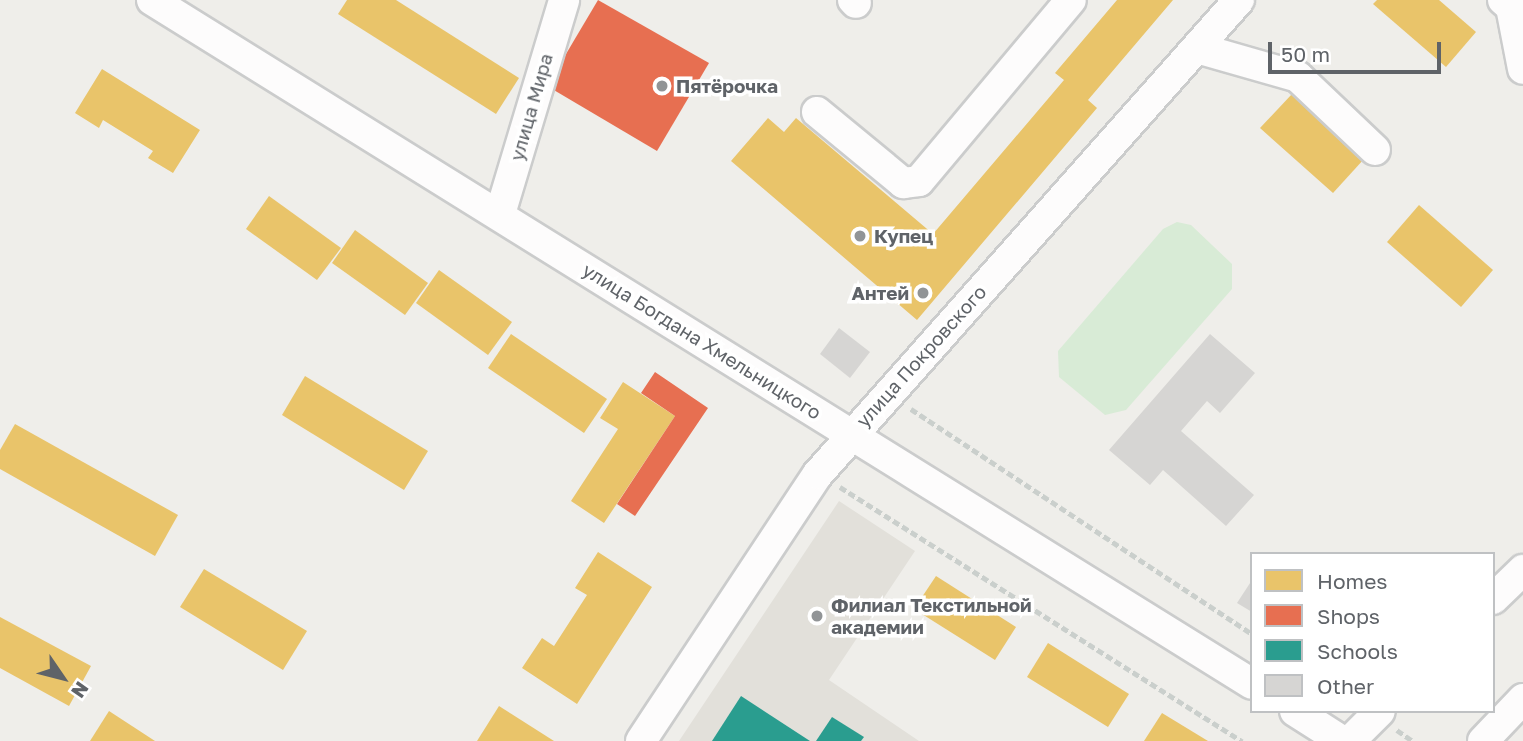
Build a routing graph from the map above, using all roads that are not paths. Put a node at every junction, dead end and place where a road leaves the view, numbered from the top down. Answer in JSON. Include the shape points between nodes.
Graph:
{"nodes":[{"id":1,"x":152,"y":0,"type":"edge"},
{"id":2,"x":564,"y":0,"type":"edge"},
{"id":3,"x":1071,"y":0,"type":"edge"},
{"id":4,"x":1238,"y":0,"type":"edge"},
{"id":5,"x":1503,"y":0,"type":"edge"},
{"id":6,"x":1197,"y":48,"type":"junction"},
{"id":7,"x":1523,"y":69,"type":"edge"},
{"id":8,"x":817,"y":112,"type":"dead end"},
{"id":9,"x":1374,"y":150,"type":"dead end"},
{"id":10,"x":500,"y":214,"type":"junction"},
{"id":11,"x":850,"y":434,"type":"junction"},
{"id":12,"x":1523,"y":570,"type":"edge"},
{"id":13,"x":1495,"y":597,"type":"edge"},
{"id":14,"x":1250,"y":683,"type":"edge"},
{"id":15,"x":1523,"y":699,"type":"edge"},
{"id":16,"x":1297,"y":713,"type":"edge"},
{"id":17,"x":1378,"y":713,"type":"edge"},
{"id":18,"x":641,"y":741,"type":"edge"},
{"id":19,"x":1342,"y":741,"type":"edge"},
{"id":20,"x":1350,"y":741,"type":"edge"},
{"id":21,"x":1483,"y":741,"type":"edge"}],
"edges":[{"from":1,"to":10,"type":"street","name":"улица Богдана Хмельницкого"},
{"from":2,"to":10,"type":"street","name":"улица Мира"},
{"from":3,"to":8,"type":"street","via":[[919,181],[903,183]]},
{"from":4,"to":6,"type":"street","name":"улица Покровского"},
{"from":5,"to":7,"type":"street","via":[[1511,7]]},
{"from":6,"to":9,"type":"street","via":[[1298,77]]},
{"from":6,"to":11,"type":"street","name":"улица Покровского"},
{"from":10,"to":11,"type":"street","name":"улица Богдана Хмельницкого"},
{"from":11,"to":14,"type":"street","name":"улица Богдана Хмельницкого"},
{"from":11,"to":18,"type":"street","name":"улица Покровского","via":[[818,474]]},
{"from":12,"to":13,"type":"street"},
{"from":15,"to":21,"type":"street"},
{"from":16,"to":19,"type":"street"},
{"from":17,"to":20,"type":"street"}]}
